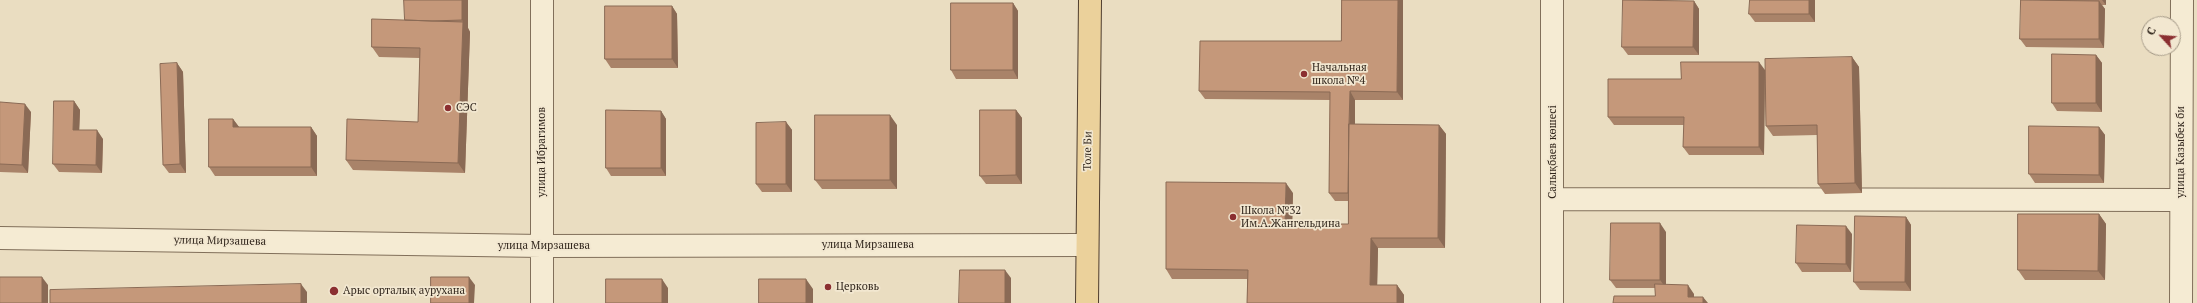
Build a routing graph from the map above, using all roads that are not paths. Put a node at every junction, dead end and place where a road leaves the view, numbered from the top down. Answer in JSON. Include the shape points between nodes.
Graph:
{"nodes":[{"id":1,"x":542,"y":0,"type":"edge"},
{"id":2,"x":1090,"y":0,"type":"edge"},
{"id":3,"x":1552,"y":0,"type":"edge"},
{"id":4,"x":2182,"y":0,"type":"edge"},
{"id":5,"x":1554,"y":199,"type":"junction"},
{"id":6,"x":2181,"y":200,"type":"junction"},
{"id":7,"x":0,"y":238,"type":"edge"},
{"id":8,"x":1087,"y":245,"type":"junction"},
{"id":9,"x":542,"y":246,"type":"junction"},
{"id":10,"x":542,"y":303,"type":"edge"},
{"id":11,"x":1087,"y":303,"type":"edge"},
{"id":12,"x":1552,"y":303,"type":"edge"},
{"id":13,"x":2181,"y":303,"type":"edge"}],
"edges":[{"from":1,"to":9,"type":"street","name":"улица Ибрагимов"},
{"from":2,"to":8,"type":"main road","name":"Толе Би"},
{"from":3,"to":5,"type":"street","name":"Салықбаев көшесі"},
{"from":4,"to":6,"type":"street","name":"улица Казыбек би"},
{"from":5,"to":6,"type":"street"},
{"from":5,"to":12,"type":"street","name":"Салықбаев көшесі"},
{"from":6,"to":13,"type":"street","name":"улица Казыбек би"},
{"from":7,"to":9,"type":"street","name":"улица Мирзашева"},
{"from":8,"to":9,"type":"street","name":"улица Мирзашева"},
{"from":8,"to":11,"type":"main road","name":"Толе Би"},
{"from":9,"to":10,"type":"street","name":"улица Ибрагимов"}]}
